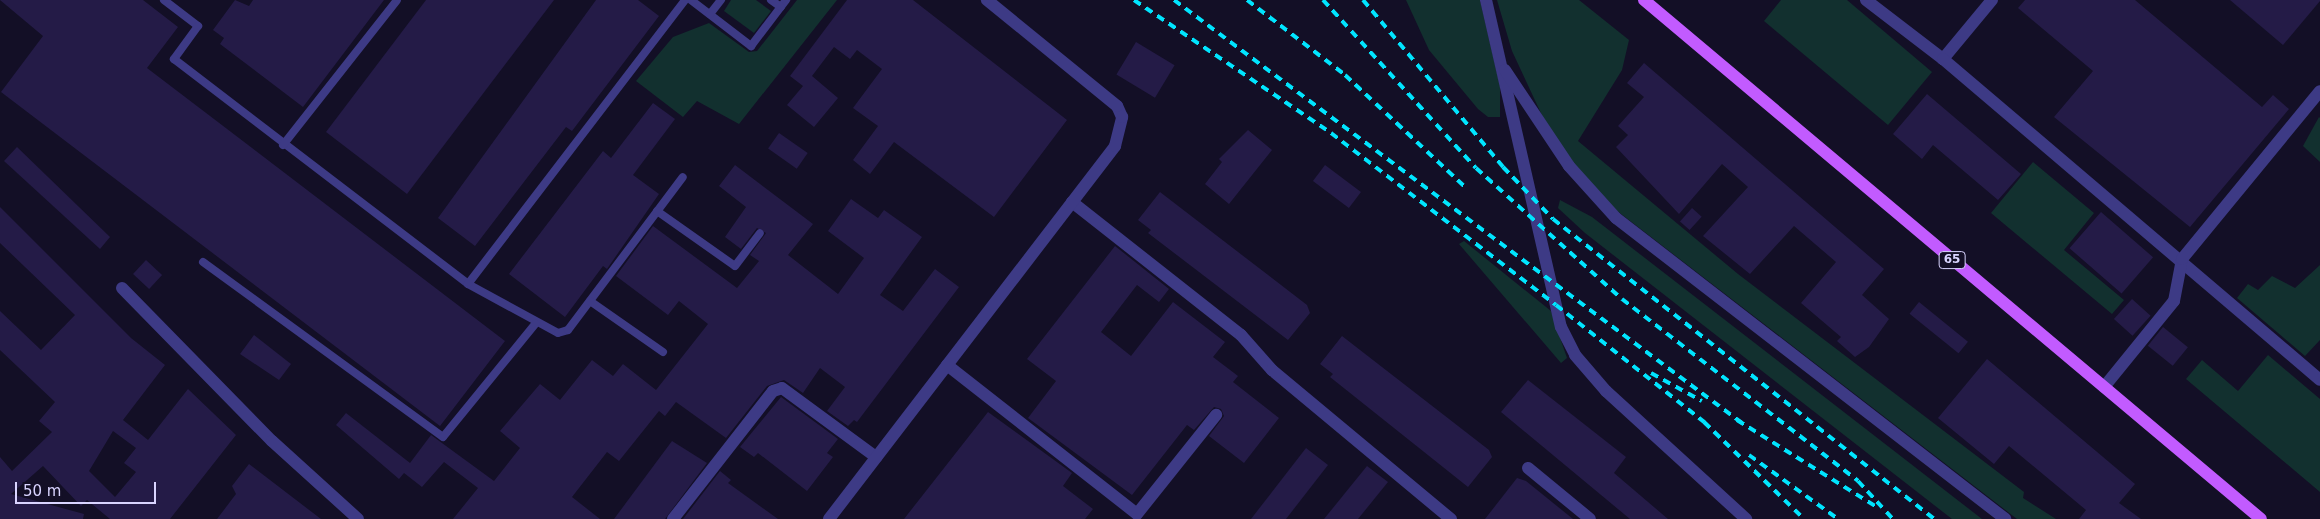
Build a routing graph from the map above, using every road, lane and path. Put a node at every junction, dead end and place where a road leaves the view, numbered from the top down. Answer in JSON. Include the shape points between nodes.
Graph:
{"nodes":[{"id":1,"x":164,"y":0,"type":"edge"},
{"id":2,"x":397,"y":0,"type":"edge"},
{"id":3,"x":685,"y":0,"type":"edge"},
{"id":4,"x":691,"y":0,"type":"edge"},
{"id":5,"x":721,"y":0,"type":"edge"},
{"id":6,"x":772,"y":0,"type":"edge"},
{"id":7,"x":786,"y":0,"type":"edge"},
{"id":8,"x":988,"y":0,"type":"edge"},
{"id":9,"x":1486,"y":0,"type":"edge"},
{"id":10,"x":1644,"y":0,"type":"edge"},
{"id":11,"x":1866,"y":0,"type":"edge"},
{"id":12,"x":1992,"y":0,"type":"edge"},
{"id":13,"x":781,"y":7,"type":"junction"},
{"id":14,"x":710,"y":14,"type":"junction"},
{"id":15,"x":1944,"y":59,"type":"junction"},
{"id":16,"x":1505,"y":70,"type":"junction"},
{"id":17,"x":2320,"y":92,"type":"edge"},
{"id":18,"x":283,"y":144,"type":"junction"},
{"id":19,"x":683,"y":177,"type":"dead end"},
{"id":20,"x":1072,"y":202,"type":"junction"},
{"id":21,"x":657,"y":211,"type":"junction"},
{"id":22,"x":760,"y":233,"type":"dead end"},
{"id":23,"x":2182,"y":259,"type":"junction"},
{"id":24,"x":203,"y":262,"type":"dead end"},
{"id":25,"x":468,"y":284,"type":"junction"},
{"id":26,"x":122,"y":288,"type":"dead end"},
{"id":27,"x":590,"y":301,"type":"junction"},
{"id":28,"x":535,"y":324,"type":"junction"},
{"id":29,"x":663,"y":352,"type":"dead end"},
{"id":30,"x":947,"y":365,"type":"junction"},
{"id":31,"x":2320,"y":380,"type":"edge"},
{"id":32,"x":2104,"y":387,"type":"junction"},
{"id":33,"x":1216,"y":415,"type":"dead end"},
{"id":34,"x":876,"y":457,"type":"junction"},
{"id":35,"x":1528,"y":468,"type":"dead end"},
{"id":36,"x":358,"y":519,"type":"edge"},
{"id":37,"x":673,"y":519,"type":"edge"},
{"id":38,"x":829,"y":519,"type":"edge"},
{"id":39,"x":1452,"y":519,"type":"edge"},
{"id":40,"x":1590,"y":519,"type":"edge"},
{"id":41,"x":1746,"y":519,"type":"edge"},
{"id":42,"x":2005,"y":519,"type":"edge"},
{"id":43,"x":2261,"y":519,"type":"edge"}],
"edges":[{"from":1,"to":18,"type":"lane","via":[[198,26],[174,59]]},
{"from":2,"to":18,"type":"lane"},
{"from":3,"to":25,"type":"lane"},
{"from":4,"to":14,"type":"lane"},
{"from":5,"to":14,"type":"lane"},
{"from":6,"to":13,"type":"lane"},
{"from":7,"to":13,"type":"lane"},
{"from":8,"to":20,"type":"street","via":[[1117,106],[1122,117],[1115,146]]},
{"from":9,"to":16,"type":"street"},
{"from":10,"to":32,"type":"main road","number":"65"},
{"from":11,"to":15,"type":"street"},
{"from":12,"to":15,"type":"street"},
{"from":13,"to":14,"type":"lane","via":[[751,46]]},
{"from":15,"to":23,"type":"street"},
{"from":16,"to":41,"type":"street","via":[[1561,327],[1575,355],[1606,391]]},
{"from":16,"to":42,"type":"street","via":[[1569,166],[1616,218]]},
{"from":17,"to":23,"type":"street"},
{"from":18,"to":25,"type":"lane"},
{"from":19,"to":21,"type":"lane"},
{"from":20,"to":30,"type":"street"},
{"from":20,"to":39,"type":"street","via":[[1242,335],[1272,370]]},
{"from":21,"to":22,"type":"lane","via":[[735,266]]},
{"from":21,"to":27,"type":"lane"},
{"from":23,"to":31,"type":"street"},
{"from":23,"to":32,"type":"street","via":[[2174,301]]},
{"from":24,"to":28,"type":"lane","via":[[443,437]]},
{"from":25,"to":28,"type":"lane"},
{"from":26,"to":36,"type":"street","via":[[272,441]]},
{"from":27,"to":28,"type":"lane","via":[[568,330],[558,333]]},
{"from":27,"to":29,"type":"lane"},
{"from":30,"to":33,"type":"street","via":[[1137,514]]},
{"from":30,"to":34,"type":"street"},
{"from":32,"to":43,"type":"main road","number":"65"},
{"from":34,"to":37,"type":"street","via":[[782,388],[772,391]]},
{"from":34,"to":38,"type":"street"},
{"from":35,"to":40,"type":"street"}]}
